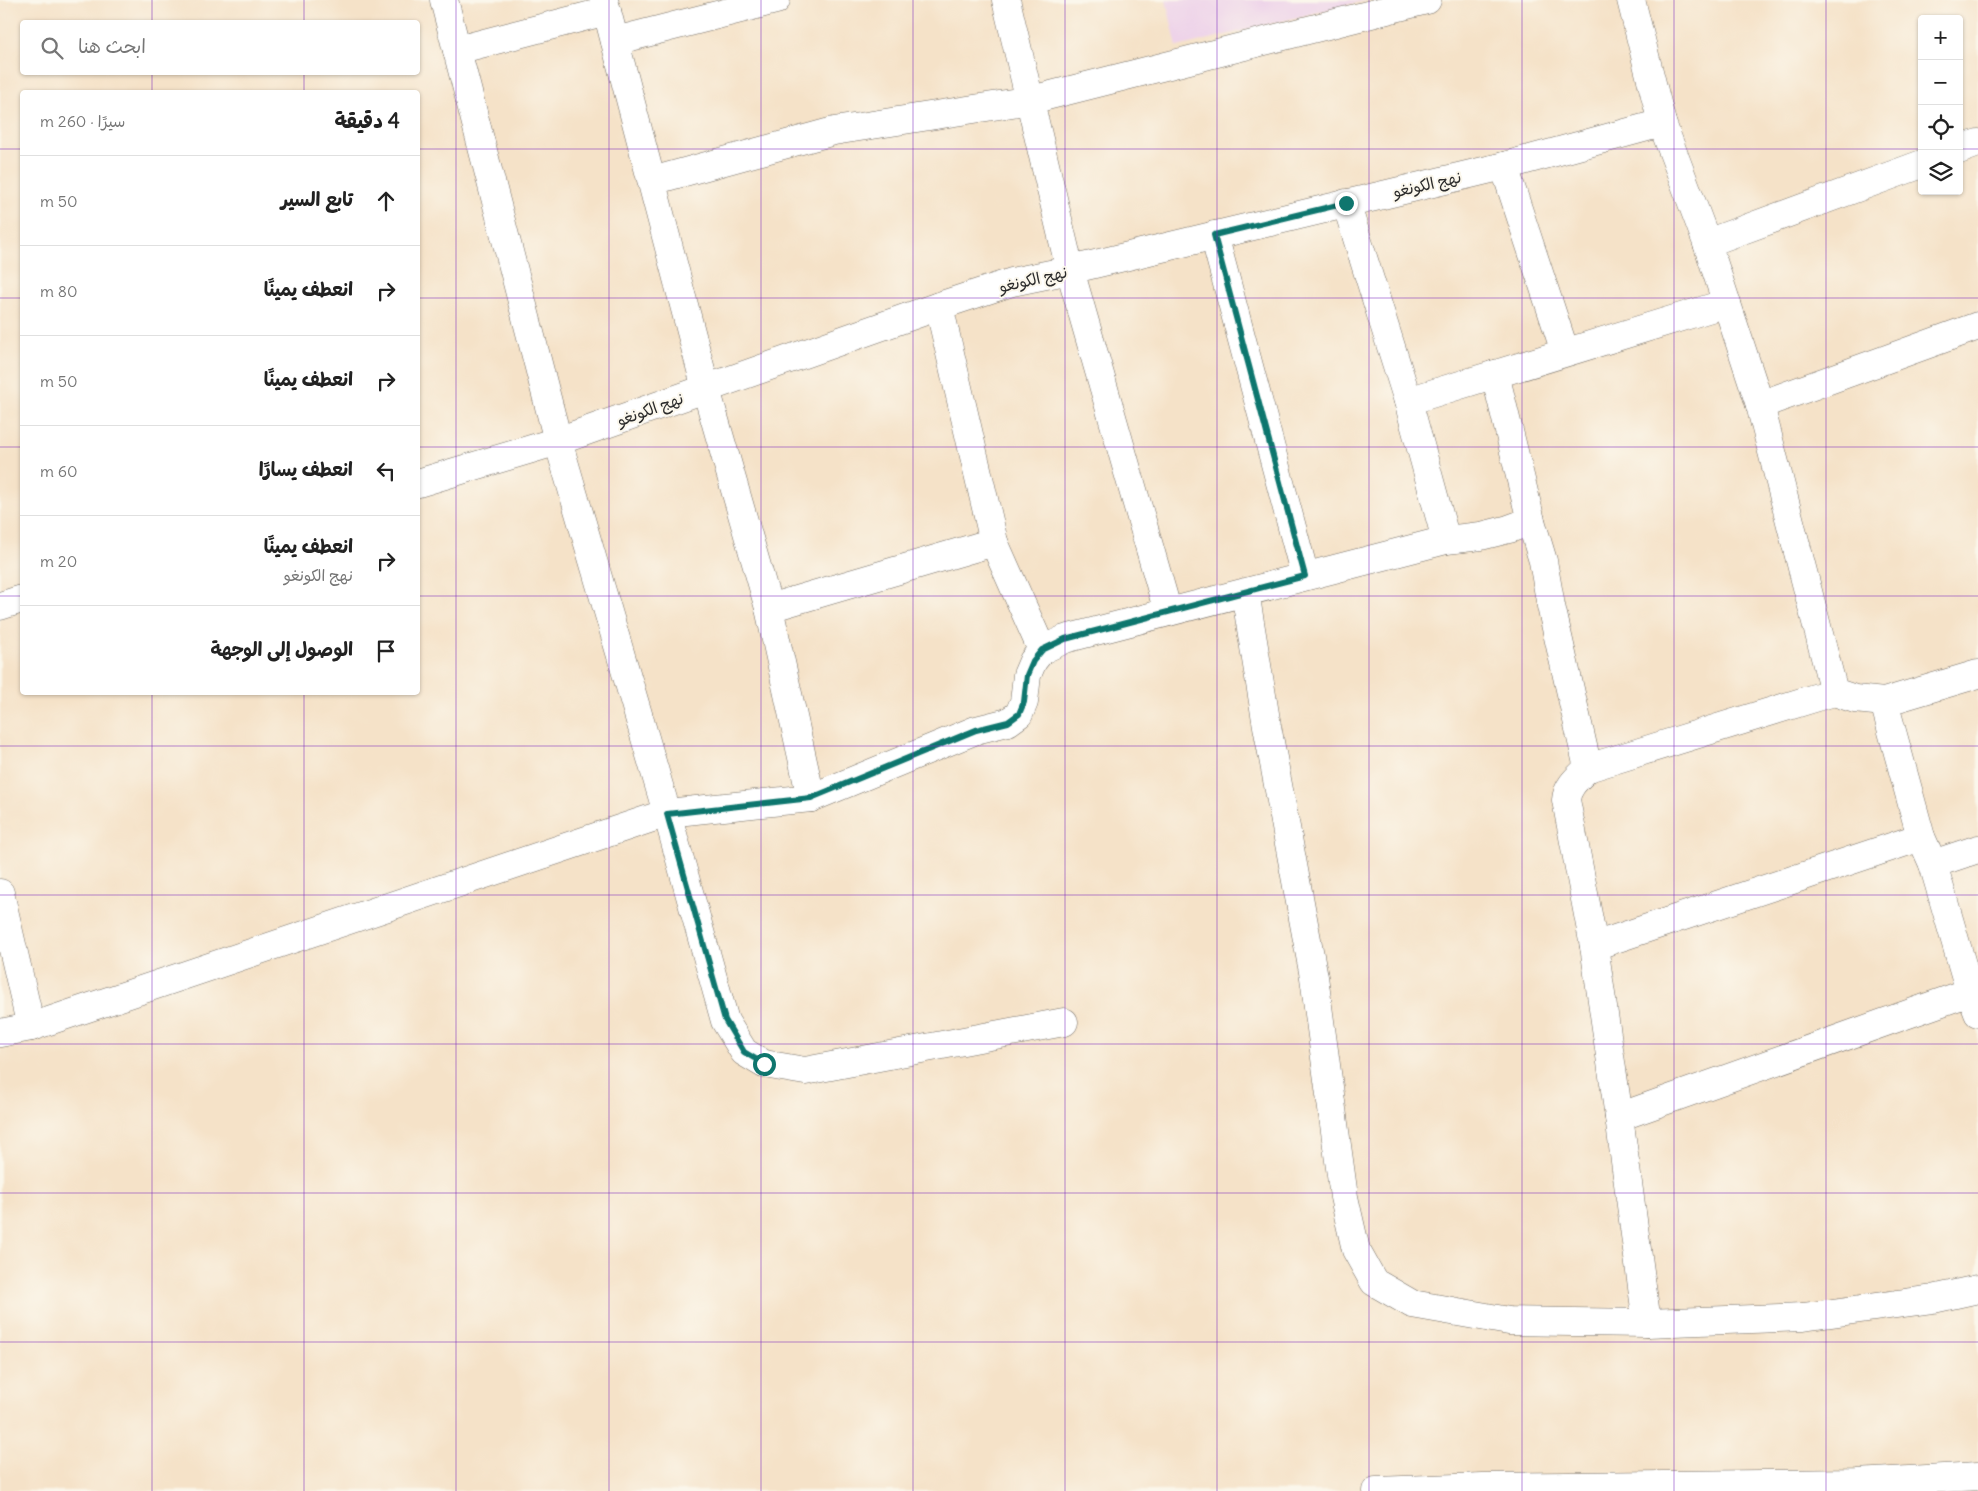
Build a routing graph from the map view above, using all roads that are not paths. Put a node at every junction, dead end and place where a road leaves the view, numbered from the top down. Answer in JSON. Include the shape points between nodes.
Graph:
{"nodes":[{"id":1,"x":444,"y":0,"type":"edge"},
{"id":2,"x":776,"y":0,"type":"edge"},
{"id":3,"x":1006,"y":0,"type":"edge"},
{"id":4,"x":1427,"y":0,"type":"edge"},
{"id":5,"x":1631,"y":0,"type":"edge"},
{"id":6,"x":606,"y":6,"type":"edge"},
{"id":7,"x":615,"y":41,"type":"junction"},
{"id":8,"x":457,"y":50,"type":"junction"},
{"id":9,"x":1031,"y":100,"type":"junction"},
{"id":10,"x":1662,"y":123,"type":"junction"},
{"id":11,"x":1978,"y":143,"type":"edge"},
{"id":12,"x":1963,"y":149,"type":"edge"},
{"id":13,"x":1918,"y":165,"type":"edge"},
{"id":14,"x":1504,"y":166,"type":"junction"},
{"id":15,"x":652,"y":181,"type":"junction"},
{"id":16,"x":1346,"y":203,"type":"junction"},
{"id":17,"x":1214,"y":235,"type":"junction"},
{"id":18,"x":1707,"y":243,"type":"junction"},
{"id":19,"x":1070,"y":270,"type":"junction"},
{"id":20,"x":1727,"y":302,"type":"junction"},
{"id":21,"x":939,"y":306,"type":"junction"},
{"id":22,"x":1978,"y":326,"type":"edge"},
{"id":23,"x":1565,"y":352,"type":"junction"},
{"id":24,"x":1495,"y":374,"type":"junction"},
{"id":25,"x":706,"y":389,"type":"junction"},
{"id":26,"x":1408,"y":401,"type":"junction"},
{"id":27,"x":1760,"y":405,"type":"junction"},
{"id":28,"x":558,"y":442,"type":"junction"},
{"id":29,"x":420,"y":482,"type":"edge"},
{"id":30,"x":1531,"y":521,"type":"junction"},
{"id":31,"x":1446,"y":540,"type":"junction"},
{"id":32,"x":994,"y":542,"type":"junction"},
{"id":33,"x":1305,"y":576,"type":"junction"},
{"id":34,"x":1245,"y":592,"type":"junction"},
{"id":35,"x":20,"y":600,"type":"edge"},
{"id":36,"x":0,"y":606,"type":"edge"},
{"id":37,"x":769,"y":608,"type":"junction"},
{"id":38,"x":1168,"y":612,"type":"junction"},
{"id":39,"x":1042,"y":650,"type":"junction"},
{"id":40,"x":1978,"y":674,"type":"edge"},
{"id":41,"x":1834,"y":692,"type":"junction"},
{"id":42,"x":1884,"y":702,"type":"junction"},
{"id":43,"x":1588,"y":768,"type":"junction"},
{"id":44,"x":811,"y":798,"type":"junction"},
{"id":45,"x":667,"y":814,"type":"junction"},
{"id":46,"x":1921,"y":837,"type":"junction"},
{"id":47,"x":1978,"y":850,"type":"edge"},
{"id":48,"x":1933,"y":864,"type":"junction"},
{"id":49,"x":0,"y":893,"type":"edge"},
{"id":50,"x":1594,"y":946,"type":"junction"},
{"id":51,"x":1974,"y":1003,"type":"edge"},
{"id":52,"x":1064,"y":1022,"type":"dead end"},
{"id":53,"x":32,"y":1027,"type":"junction"},
{"id":54,"x":0,"y":1033,"type":"edge"},
{"id":55,"x":1620,"y":1118,"type":"junction"},
{"id":56,"x":1978,"y":1289,"type":"edge"},
{"id":57,"x":1647,"y":1323,"type":"junction"},
{"id":58,"x":1978,"y":1476,"type":"edge"},
{"id":59,"x":1376,"y":1491,"type":"edge"}],
"edges":[{"from":1,"to":8,"type":"street"},
{"from":2,"to":7,"type":"street"},
{"from":3,"to":9,"type":"street"},
{"from":4,"to":9,"type":"street"},
{"from":5,"to":10,"type":"street"},
{"from":6,"to":7,"type":"street"},
{"from":6,"to":8,"type":"street"},
{"from":7,"to":15,"type":"street"},
{"from":8,"to":28,"type":"street"},
{"from":9,"to":15,"type":"street","via":[[834,131]]},
{"from":9,"to":19,"type":"street"},
{"from":10,"to":14,"type":"street","name":"نهج الكونغو"},
{"from":10,"to":18,"type":"street"},
{"from":11,"to":12,"type":"street"},
{"from":13,"to":18,"type":"street"},
{"from":14,"to":16,"type":"street","name":"نهج الكونغو"},
{"from":14,"to":23,"type":"street"},
{"from":15,"to":25,"type":"street"},
{"from":16,"to":17,"type":"street","name":"نهج الكونغو"},
{"from":16,"to":26,"type":"street"},
{"from":17,"to":19,"type":"street","name":"نهج الكونغو"},
{"from":17,"to":33,"type":"street"},
{"from":18,"to":20,"type":"street"},
{"from":19,"to":21,"type":"street","name":"نهج الكونغو","via":[[1012,282]]},
{"from":19,"to":38,"type":"street"},
{"from":20,"to":23,"type":"street"},
{"from":20,"to":27,"type":"street"},
{"from":21,"to":25,"type":"street","name":"نهج الكونغو"},
{"from":21,"to":32,"type":"street"},
{"from":22,"to":27,"type":"street"},
{"from":23,"to":24,"type":"street"},
{"from":24,"to":26,"type":"street"},
{"from":24,"to":30,"type":"street"},
{"from":25,"to":28,"type":"street","name":"نهج الكونغو"},
{"from":25,"to":37,"type":"street"},
{"from":26,"to":31,"type":"street"},
{"from":27,"to":41,"type":"street"},
{"from":28,"to":29,"type":"street","name":"نهج الكونغو"},
{"from":28,"to":45,"type":"street"},
{"from":30,"to":31,"type":"street","via":[[1481,536]]},
{"from":30,"to":43,"type":"street","via":[[1543,561]]},
{"from":31,"to":33,"type":"street"},
{"from":32,"to":37,"type":"street"},
{"from":32,"to":39,"type":"street"},
{"from":33,"to":34,"type":"street"},
{"from":34,"to":38,"type":"street"},
{"from":34,"to":57,"type":"street","via":[[1314,977],[1344,1198],[1356,1250],[1374,1282],[1412,1304],[1508,1321]]},
{"from":35,"to":36,"type":"street"},
{"from":37,"to":44,"type":"street"},
{"from":38,"to":39,"type":"street","via":[[1065,639]]},
{"from":39,"to":44,"type":"street","via":[[1027,675],[1019,714],[1008,722],[976,730]]},
{"from":40,"to":42,"type":"street"},
{"from":41,"to":42,"type":"street","via":[[1855,699]]},
{"from":41,"to":43,"type":"street"},
{"from":42,"to":46,"type":"street"},
{"from":43,"to":50,"type":"street","via":[[1570,787],[1566,800]]},
{"from":44,"to":45,"type":"street"},
{"from":45,"to":52,"type":"street","via":[[725,1020],[744,1052],[764,1064],[805,1071]]},
{"from":45,"to":53,"type":"street"},
{"from":46,"to":48,"type":"street"},
{"from":46,"to":50,"type":"street"},
{"from":47,"to":48,"type":"street"},
{"from":48,"to":51,"type":"street"},
{"from":49,"to":53,"type":"street"},
{"from":50,"to":55,"type":"street"},
{"from":51,"to":55,"type":"street"},
{"from":53,"to":54,"type":"street"},
{"from":55,"to":57,"type":"street"},
{"from":56,"to":57,"type":"street","via":[[1933,1299],[1804,1317]]},
{"from":58,"to":59,"type":"street","via":[[1857,1483]]}]}
